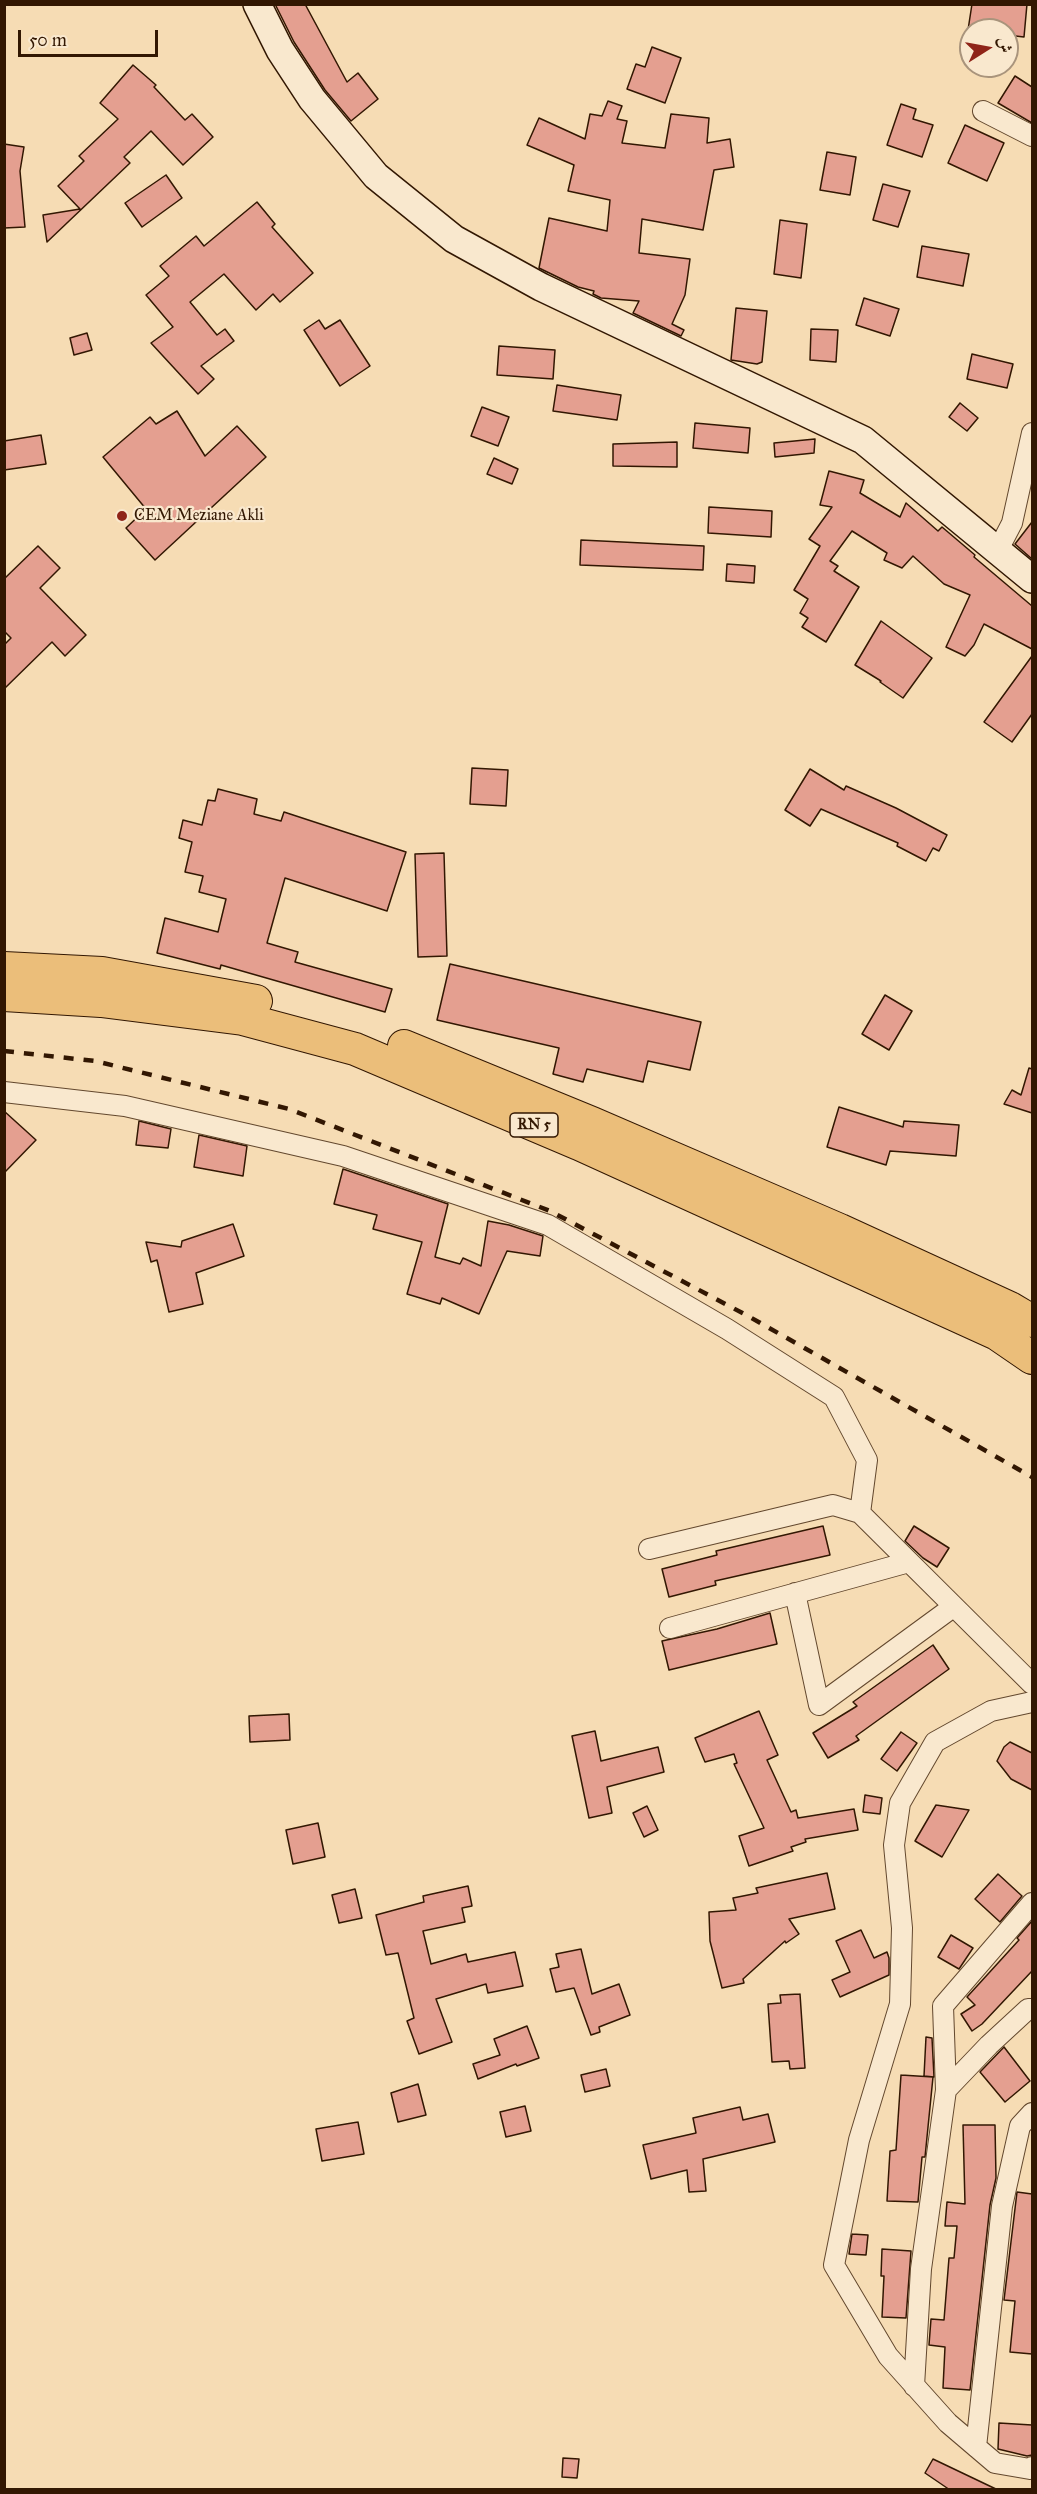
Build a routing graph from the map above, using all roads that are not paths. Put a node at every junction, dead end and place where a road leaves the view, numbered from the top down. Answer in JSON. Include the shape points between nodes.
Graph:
{"nodes":[{"id":1,"x":257,"y":4,"type":"edge"},
{"id":2,"x":983,"y":111,"type":"dead end"},
{"id":3,"x":1032,"y":136,"type":"edge"},
{"id":4,"x":1032,"y":433,"type":"edge"},
{"id":5,"x":998,"y":550,"type":"junction"},
{"id":6,"x":1032,"y":579,"type":"edge"},
{"id":7,"x":4,"y":968,"type":"edge"},
{"id":8,"x":4,"y":995,"type":"edge"},
{"id":9,"x":4,"y":1092,"type":"edge"},
{"id":10,"x":1032,"y":1321,"type":"edge"},
{"id":11,"x":1032,"y":1358,"type":"edge"},
{"id":12,"x":860,"y":1513,"type":"junction"},
{"id":13,"x":649,"y":1549,"type":"dead end"},
{"id":14,"x":909,"y":1562,"type":"junction"},
{"id":15,"x":795,"y":1593,"type":"junction"},
{"id":16,"x":952,"y":1607,"type":"junction"},
{"id":17,"x":670,"y":1628,"type":"dead end"},
{"id":18,"x":1032,"y":1684,"type":"edge"},
{"id":19,"x":1032,"y":1702,"type":"edge"},
{"id":20,"x":1032,"y":1903,"type":"edge"},
{"id":21,"x":1032,"y":2009,"type":"edge"},
{"id":22,"x":946,"y":2090,"type":"junction"},
{"id":23,"x":1032,"y":2113,"type":"edge"},
{"id":24,"x":915,"y":2386,"type":"junction"},
{"id":25,"x":976,"y":2447,"type":"junction"},
{"id":26,"x":1032,"y":2467,"type":"edge"}],
"edges":[{"from":1,"to":5,"type":"main road","via":[[280,51],[312,99],[376,176],[454,239],[541,287],[863,440]]},
{"from":2,"to":3,"type":"street"},
{"from":4,"to":5,"type":"street","via":[[1012,524]]},
{"from":5,"to":6,"type":"main road"},
{"from":7,"to":10,"type":"highway","number":"RN 5","via":[[102,973],[247,999],[362,1029],[840,1230]]},
{"from":8,"to":11,"type":"highway","number":"RN 5","via":[[101,1001],[243,1018],[355,1049],[579,1144],[986,1329]]},
{"from":9,"to":12,"type":"street","via":[[125,1106],[343,1156],[548,1225],[727,1329],[834,1397],[867,1460]]},
{"from":12,"to":13,"type":"street","via":[[833,1505]]},
{"from":12,"to":14,"type":"street"},
{"from":14,"to":15,"type":"street"},
{"from":14,"to":16,"type":"street"},
{"from":15,"to":16,"type":"street","via":[[819,1705]]},
{"from":15,"to":17,"type":"street"},
{"from":16,"to":18,"type":"street"},
{"from":19,"to":24,"type":"street","via":[[991,1711],[935,1742],[900,1803],[894,1845],[902,1929],[900,2004],[859,2140],[834,2265],[888,2356]]},
{"from":20,"to":22,"type":"street","via":[[942,2006]]},
{"from":21,"to":22,"type":"street","via":[[989,2045]]},
{"from":22,"to":24,"type":"street","via":[[921,2269]]},
{"from":23,"to":25,"type":"street","via":[[1020,2126],[1002,2206]]},
{"from":24,"to":25,"type":"street"},
{"from":25,"to":26,"type":"street","via":[[995,2463]]}]}
